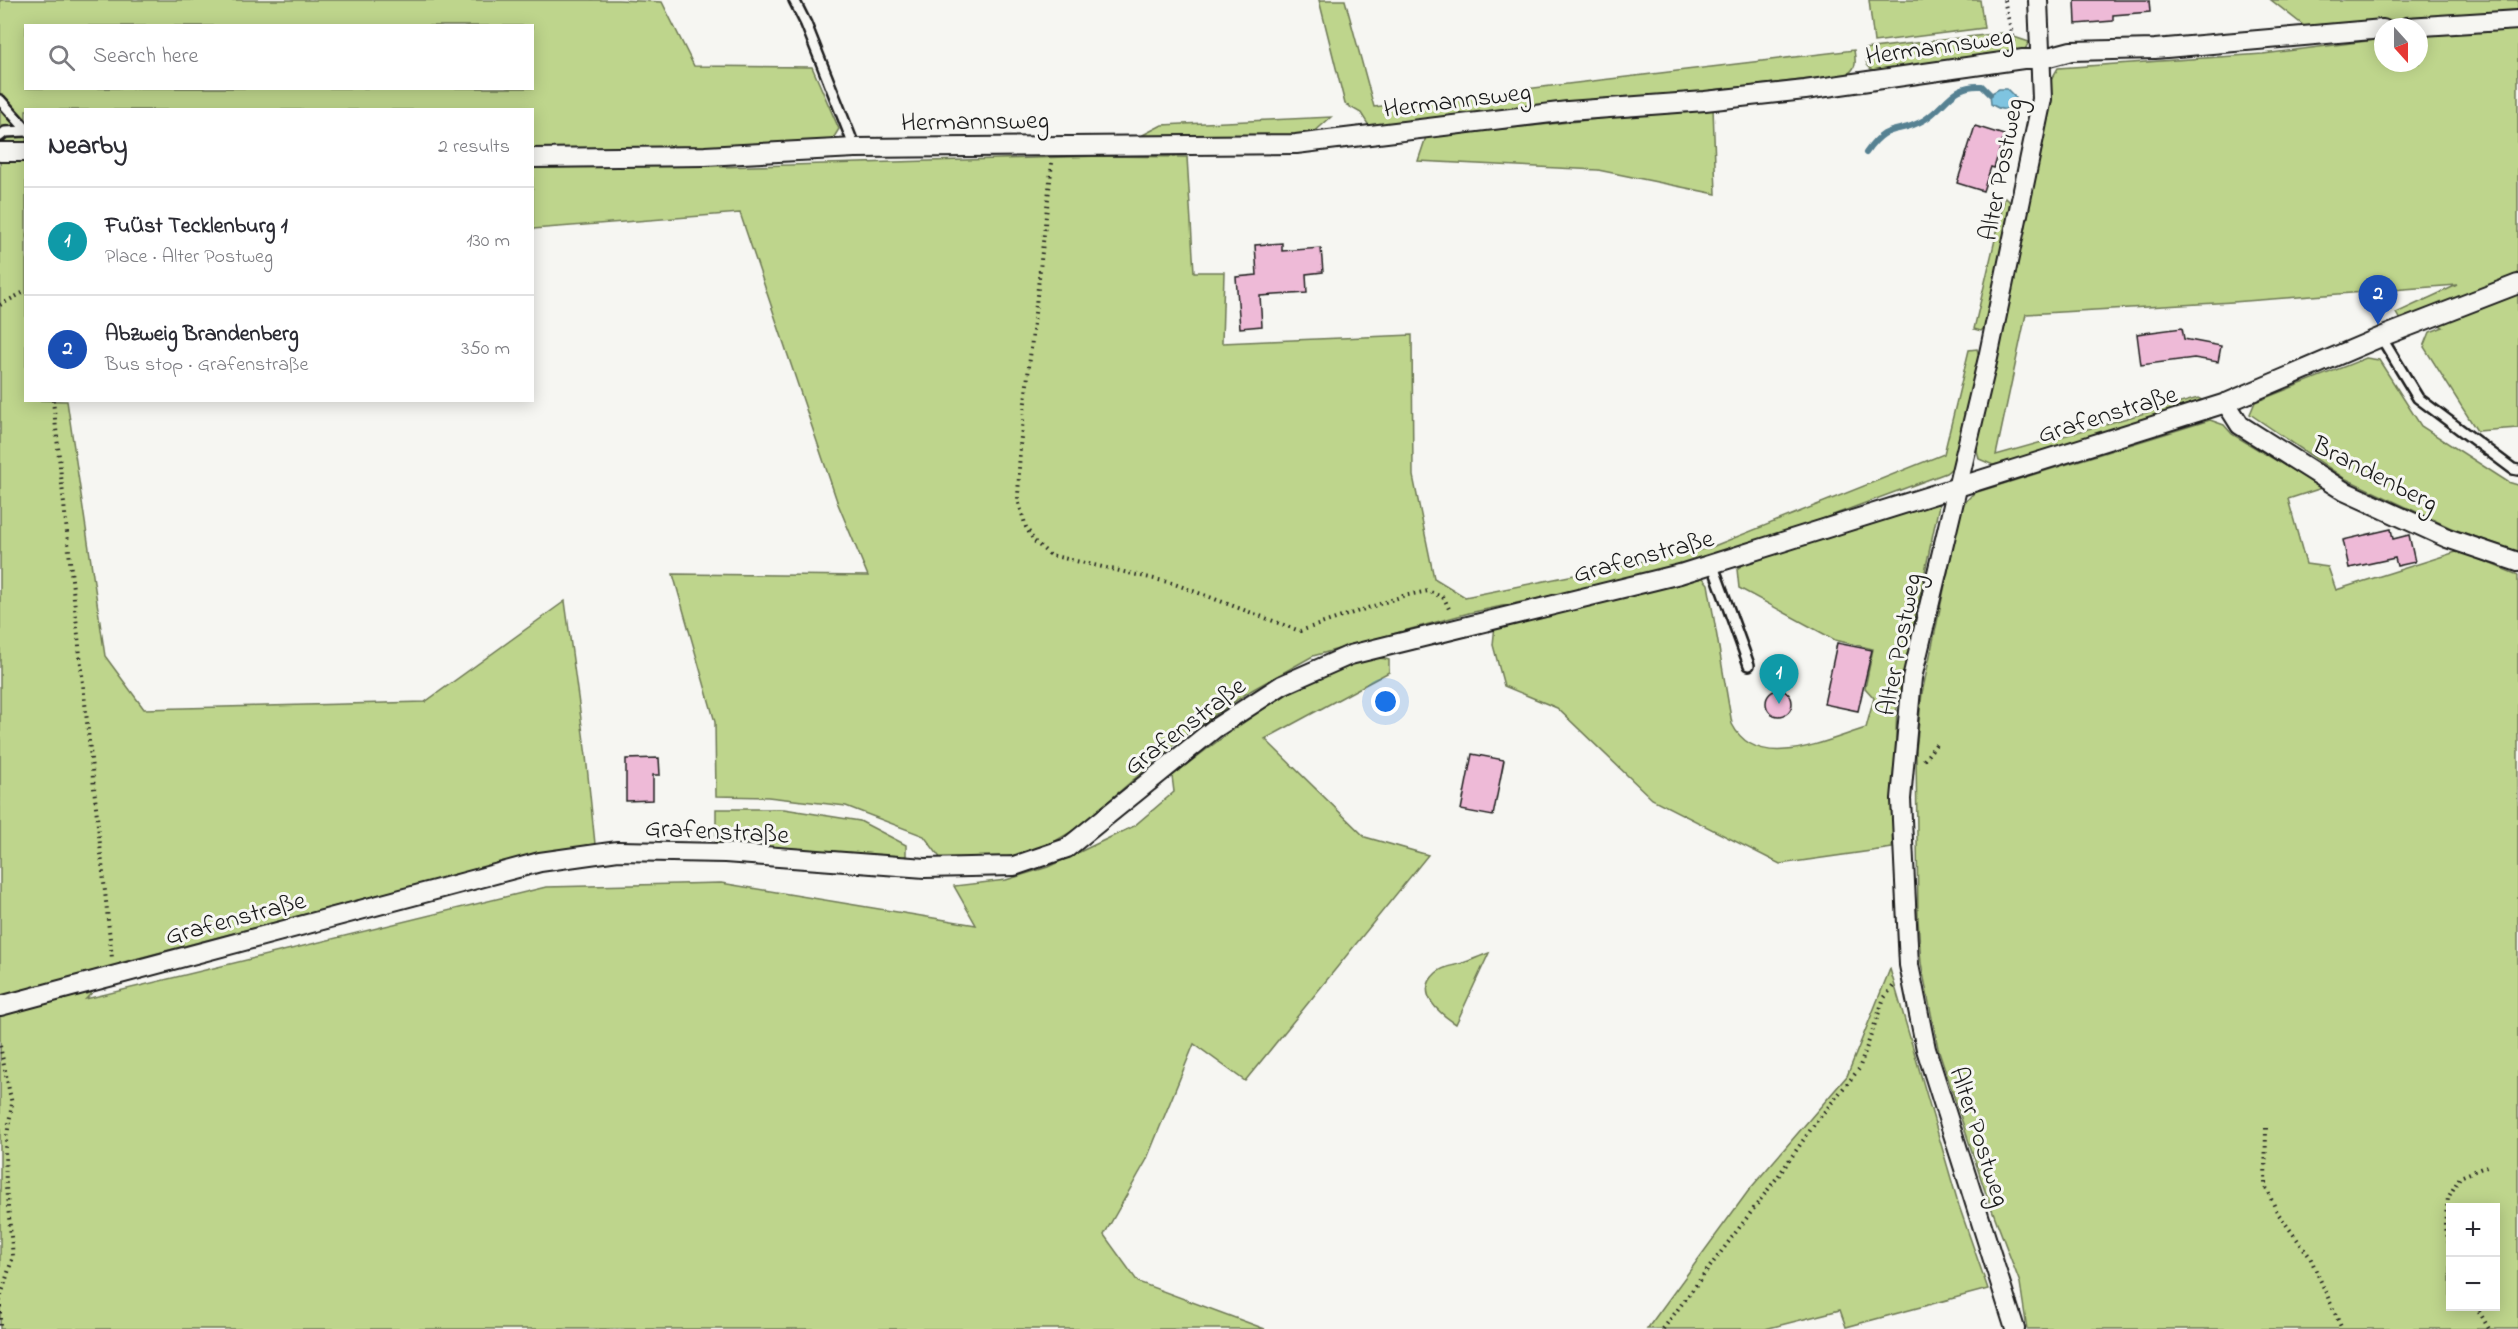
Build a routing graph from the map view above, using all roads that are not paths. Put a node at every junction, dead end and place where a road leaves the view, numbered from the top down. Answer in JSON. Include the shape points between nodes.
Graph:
{"nodes":[{"id":1,"x":794,"y":0,"type":"edge"},
{"id":2,"x":2038,"y":0,"type":"edge"},
{"id":3,"x":2518,"y":20,"type":"edge"},
{"id":4,"x":2428,"y":26,"type":"edge"},
{"id":5,"x":2374,"y":29,"type":"edge"},
{"id":6,"x":2032,"y":59,"type":"junction"},
{"id":7,"x":0,"y":100,"type":"edge"},
{"id":8,"x":24,"y":128,"type":"edge"},
{"id":9,"x":24,"y":130,"type":"edge"},
{"id":10,"x":0,"y":136,"type":"edge"},
{"id":11,"x":855,"y":148,"type":"junction"},
{"id":12,"x":0,"y":152,"type":"edge"},
{"id":13,"x":24,"y":152,"type":"edge"},
{"id":14,"x":534,"y":158,"type":"edge"},
{"id":15,"x":2518,"y":284,"type":"edge"},
{"id":16,"x":2381,"y":338,"type":"junction"},
{"id":17,"x":2226,"y":403,"type":"junction"},
{"id":18,"x":2518,"y":470,"type":"edge"},
{"id":19,"x":1959,"y":485,"type":"junction"},
{"id":20,"x":2518,"y":562,"type":"edge"},
{"id":21,"x":1712,"y":563,"type":"junction"},
{"id":22,"x":1749,"y":665,"type":"dead end"},
{"id":23,"x":0,"y":1006,"type":"edge"},
{"id":24,"x":2015,"y":1329,"type":"edge"}],
"edges":[{"from":1,"to":11,"type":"lane"},
{"from":2,"to":6,"type":"street","name":"Alter Postweg"},
{"from":3,"to":4,"type":"street"},
{"from":5,"to":6,"type":"street","name":"Hermannsweg","via":[[2155,50],[2071,51]]},
{"from":6,"to":11,"type":"street","name":"Hermannsweg","via":[[1794,91],[1568,111],[1296,144]]},
{"from":6,"to":19,"type":"street","name":"Alter Postweg","via":[[2042,99]]},
{"from":7,"to":8,"type":"lane"},
{"from":9,"to":10,"type":"lane"},
{"from":11,"to":14,"type":"street","name":"Hermannsweg","via":[[705,156]]},
{"from":12,"to":13,"type":"street"},
{"from":15,"to":16,"type":"street","name":"Grafenstraße"},
{"from":16,"to":17,"type":"street","name":"Grafenstraße"},
{"from":16,"to":18,"type":"lane","via":[[2418,398]]},
{"from":17,"to":19,"type":"street","name":"Grafenstraße"},
{"from":17,"to":20,"type":"street","name":"Brandenberg","via":[[2240,425],[2344,491],[2447,538]]},
{"from":19,"to":21,"type":"street","name":"Grafenstraße"},
{"from":19,"to":24,"type":"street","name":"Alter Postweg","via":[[1912,678],[1900,799],[1909,965],[1926,1049]]},
{"from":21,"to":22,"type":"lane"},
{"from":21,"to":23,"type":"street","name":"Grafenstraße","via":[[1350,655],[1282,685],[1214,729],[1068,848],[1014,866],[925,868],[618,851],[540,862]]}]}
